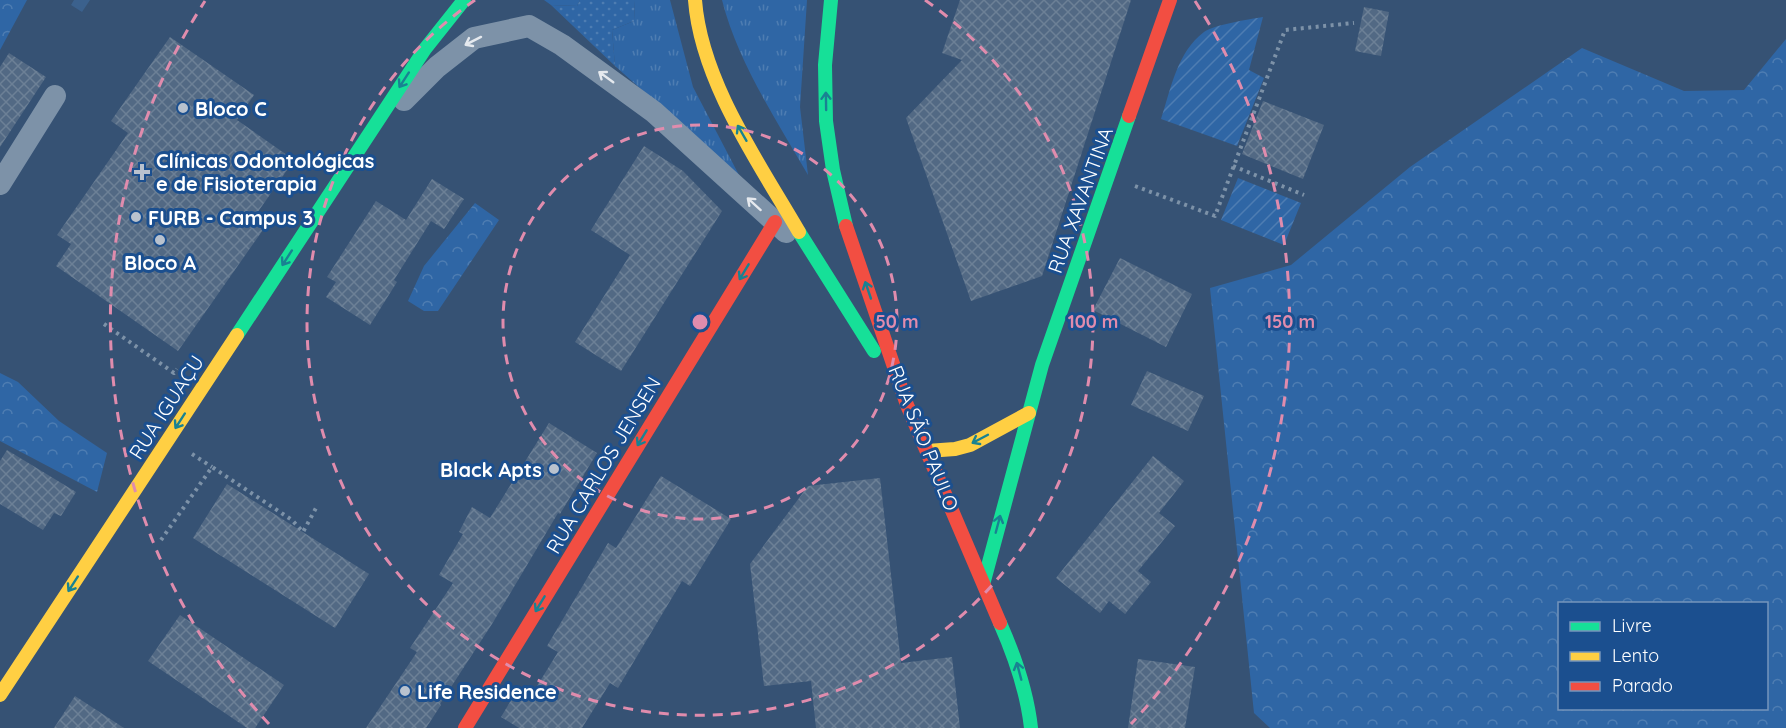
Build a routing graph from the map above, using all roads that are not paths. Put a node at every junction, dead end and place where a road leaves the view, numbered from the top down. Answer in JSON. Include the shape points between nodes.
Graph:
{"nodes":[{"id":1,"x":464,"y":0,"type":"edge"},
{"id":2,"x":695,"y":0,"type":"edge"},
{"id":3,"x":831,"y":0,"type":"edge"},
{"id":4,"x":1170,"y":0,"type":"edge"},
{"id":5,"x":55,"y":96,"type":"dead end"},
{"id":6,"x":365,"y":139,"type":"junction"},
{"id":7,"x":0,"y":184,"type":"edge"},
{"id":8,"x":774,"y":222,"type":"junction"},
{"id":9,"x":813,"y":257,"type":"junction"},
{"id":10,"x":907,"y":405,"type":"junction"},
{"id":11,"x":1029,"y":413,"type":"junction"},
{"id":12,"x":927,"y":451,"type":"junction"},
{"id":13,"x":984,"y":581,"type":"junction"},
{"id":14,"x":0,"y":695,"type":"edge"},
{"id":15,"x":465,"y":728,"type":"edge"},
{"id":16,"x":1031,"y":728,"type":"edge"}],
"edges":[{"from":1,"to":6,"type":"main road","name":"RUA IGUAÇU","one_way":true,"via":[[425,49]]},
{"from":9,"to":2,"type":"main road","one_way":true,"via":[[727,107],[710,64]]},
{"from":10,"to":3,"type":"main road","name":"RUA SÃO PAULO","one_way":true,"via":[[844,221],[833,170],[826,121],[825,65]]},
{"from":4,"to":11,"type":"main road","name":"RUA XAVANTINA","via":[[1042,365]]},
{"from":5,"to":7,"type":"street"},
{"from":8,"to":6,"type":"street","one_way":true,"via":[[654,112],[562,45],[529,26],[474,38],[437,67]]},
{"from":6,"to":14,"type":"main road","name":"RUA IGUAÇU","one_way":true},
{"from":8,"to":9,"type":"street"},
{"from":8,"to":15,"type":"main road","name":"RUA CARLOS JENSEN","one_way":true},
{"from":9,"to":10,"type":"main road"},
{"from":10,"to":12,"type":"main road","name":"RUA SÃO PAULO"},
{"from":11,"to":12,"type":"main road","one_way":true,"via":[[970,445]]},
{"from":13,"to":11,"type":"main road","name":"RUA XAVANTINA","one_way":true},
{"from":12,"to":13,"type":"main road","name":"RUA SÃO PAULO"},
{"from":16,"to":13,"type":"main road","name":"RUA SÃO PAULO","one_way":true,"via":[[1015,658]]}]}
